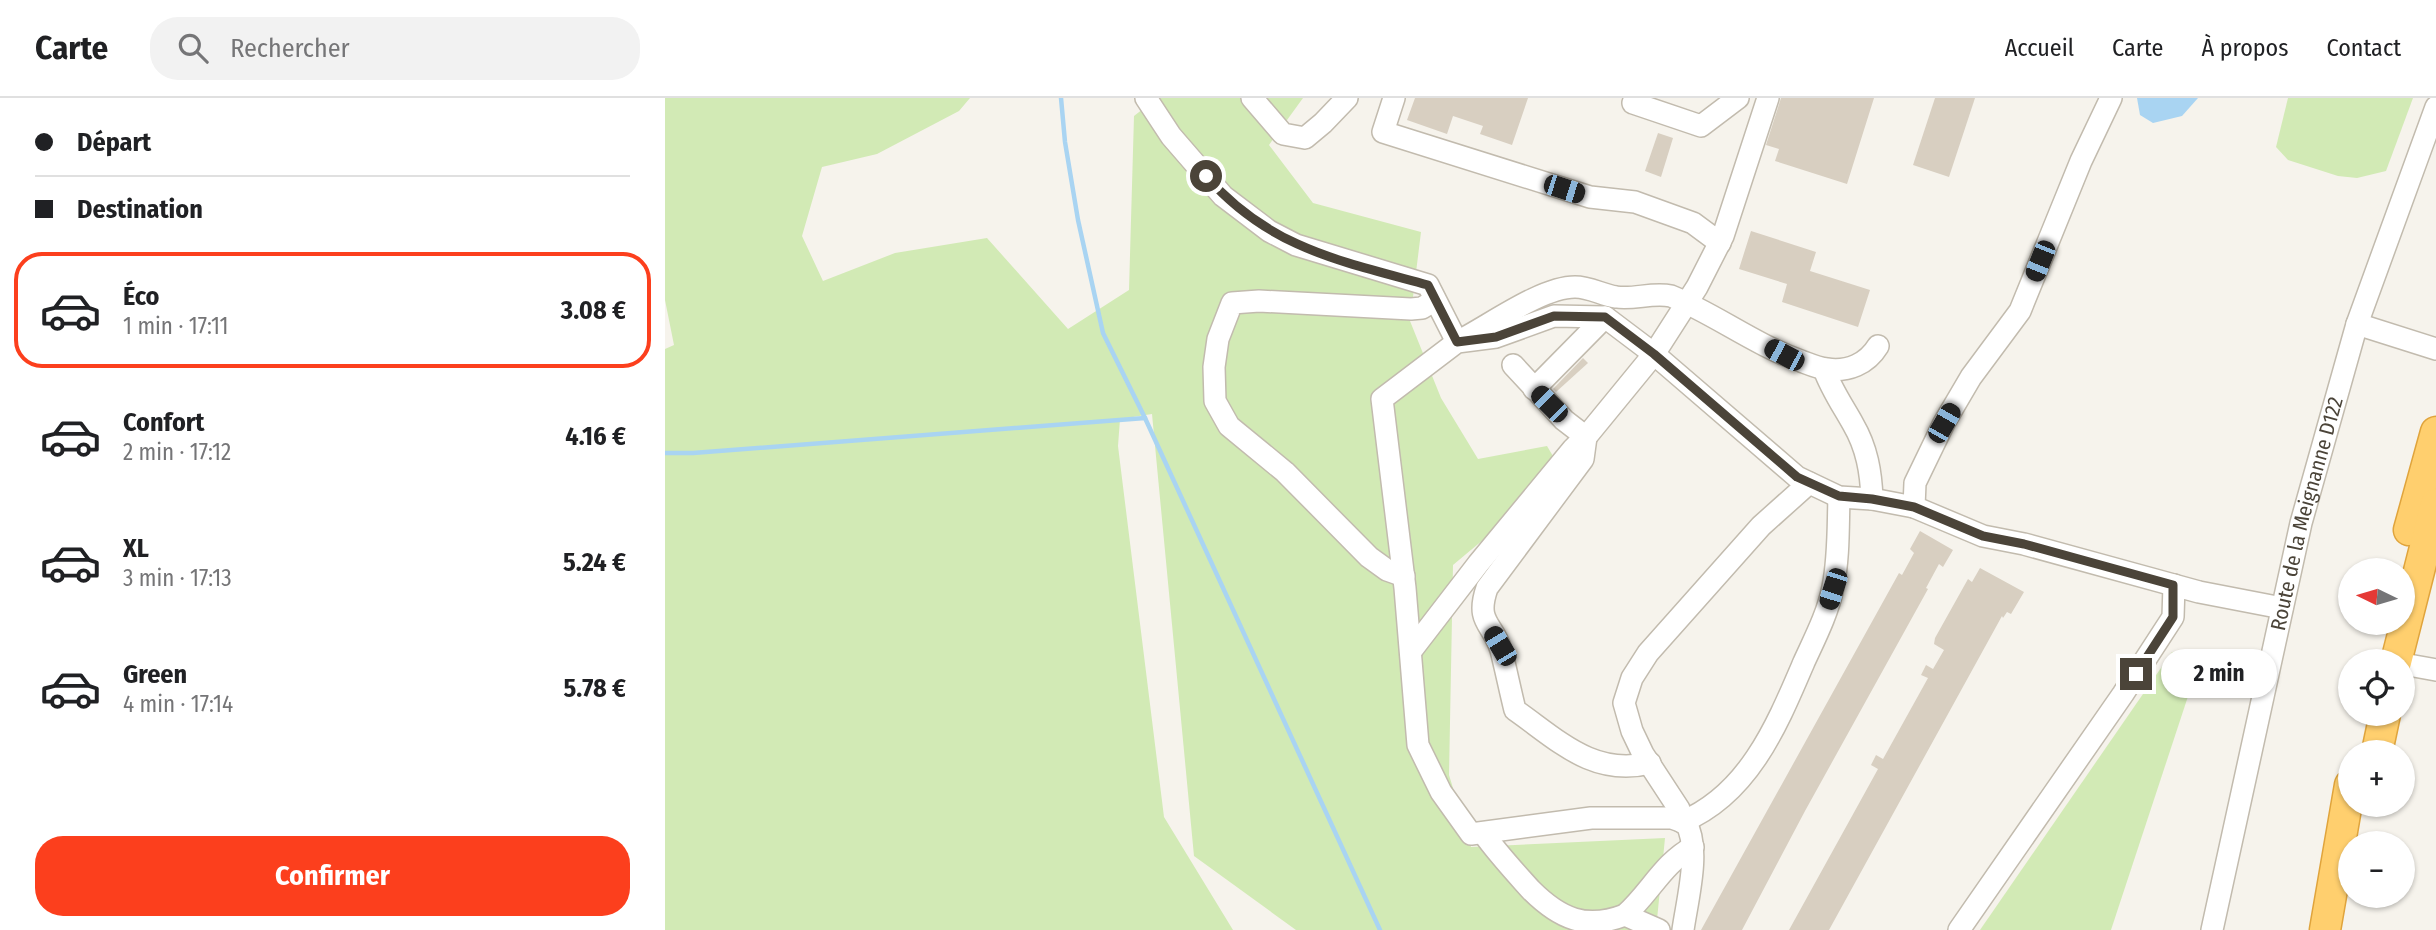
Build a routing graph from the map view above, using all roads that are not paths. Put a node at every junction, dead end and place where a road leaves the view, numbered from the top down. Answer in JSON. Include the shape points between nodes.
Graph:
{"nodes":[{"id":1,"x":1146,"y":98,"type":"edge"},
{"id":2,"x":1252,"y":98,"type":"edge"},
{"id":3,"x":1347,"y":98,"type":"edge"},
{"id":4,"x":1394,"y":98,"type":"edge"},
{"id":5,"x":1738,"y":98,"type":"edge"},
{"id":6,"x":1768,"y":98,"type":"edge"},
{"id":7,"x":2111,"y":98,"type":"edge"},
{"id":8,"x":1630,"y":100,"type":"edge"},
{"id":9,"x":2436,"y":107,"type":"edge"},
{"id":10,"x":1720,"y":243,"type":"junction"},
{"id":11,"x":1435,"y":300,"type":"junction"},
{"id":12,"x":1687,"y":305,"type":"junction"},
{"id":13,"x":1605,"y":317,"type":"junction"},
{"id":14,"x":2357,"y":324,"type":"junction"},
{"id":15,"x":1457,"y":342,"type":"junction"},
{"id":16,"x":1878,"y":346,"type":"dead end"},
{"id":17,"x":2436,"y":349,"type":"edge"},
{"id":18,"x":1654,"y":354,"type":"junction"},
{"id":19,"x":1513,"y":365,"type":"dead end"},
{"id":20,"x":1824,"y":369,"type":"junction"},
{"id":21,"x":1534,"y":389,"type":"junction"},
{"id":22,"x":2436,"y":432,"type":"edge"},
{"id":23,"x":1586,"y":437,"type":"junction"},
{"id":24,"x":1809,"y":483,"type":"junction"},
{"id":25,"x":1839,"y":496,"type":"junction"},
{"id":26,"x":1872,"y":499,"type":"junction"},
{"id":27,"x":2436,"y":504,"type":"edge"},
{"id":28,"x":1914,"y":507,"type":"junction"},
{"id":29,"x":2401,"y":558,"type":"edge"},
{"id":30,"x":1404,"y":576,"type":"junction"},
{"id":31,"x":2173,"y":585,"type":"junction"},
{"id":32,"x":2282,"y":608,"type":"junction"},
{"id":33,"x":2399,"y":649,"type":"edge"},
{"id":34,"x":1412,"y":651,"type":"junction"},
{"id":35,"x":2415,"y":666,"type":"edge"},
{"id":36,"x":2436,"y":670,"type":"edge"},
{"id":37,"x":1650,"y":764,"type":"junction"},
{"id":38,"x":2344,"y":817,"type":"edge"},
{"id":39,"x":1682,"y":822,"type":"junction"},
{"id":40,"x":1483,"y":833,"type":"junction"},
{"id":41,"x":1692,"y":847,"type":"junction"},
{"id":42,"x":2349,"y":908,"type":"edge"},
{"id":43,"x":1625,"y":915,"type":"junction"},
{"id":44,"x":1659,"y":930,"type":"edge"},
{"id":45,"x":1683,"y":930,"type":"edge"},
{"id":46,"x":1959,"y":930,"type":"edge"},
{"id":47,"x":2212,"y":930,"type":"edge"},
{"id":48,"x":2325,"y":930,"type":"edge"},
{"id":49,"x":2346,"y":930,"type":"edge"}],
"edges":[{"from":1,"to":11,"type":"street","via":[[1171,136],[1223,196],[1269,231],[1296,245],[1428,285]]},
{"from":2,"to":3,"type":"street","via":[[1283,134],[1305,138]]},
{"from":4,"to":10,"type":"street","via":[[1383,132],[1590,197],[1635,202],[1693,223]]},
{"from":5,"to":8,"type":"street","via":[[1701,126]]},
{"from":6,"to":10,"type":"street"},
{"from":7,"to":28,"type":"street","via":[[2020,311],[1944,423],[1915,482]]},
{"from":9,"to":14,"type":"street","name":"Route de la Meignanne D122"},
{"from":10,"to":12,"type":"street"},
{"from":11,"to":15,"type":"street"},
{"from":11,"to":30,"type":"street","via":[[1411,309],[1232,303],[1218,339],[1214,367],[1215,401],[1229,426],[1285,472],[1369,557]]},
{"from":12,"to":15,"type":"street","via":[[1663,294],[1615,297],[1585,287],[1567,287],[1538,297]]},
{"from":12,"to":18,"type":"street"},
{"from":12,"to":20,"type":"street","via":[[1784,355]]},
{"from":13,"to":15,"type":"street","via":[[1554,316],[1496,337]]},
{"from":13,"to":18,"type":"street"},
{"from":13,"to":21,"type":"street"},
{"from":14,"to":17,"type":"street"},
{"from":14,"to":32,"type":"street","name":"Route de la Meignanne D122"},
{"from":15,"to":30,"type":"street","via":[[1382,399]]},
{"from":16,"to":20,"type":"street","via":[[1859,364]]},
{"from":18,"to":23,"type":"street"},
{"from":18,"to":24,"type":"street"},
{"from":19,"to":21,"type":"street"},
{"from":20,"to":26,"type":"street","via":[[1867,456]]},
{"from":21,"to":23,"type":"street"},
{"from":22,"to":29,"type":"highway"},
{"from":23,"to":34,"type":"street","via":[[1478,564]]},
{"from":23,"to":37,"type":"street","via":[[1583,459],[1487,588],[1484,621],[1500,646],[1515,710],[1594,762],[1627,767]]},
{"from":24,"to":25,"type":"street"},
{"from":24,"to":37,"type":"street","via":[[1761,526],[1648,653],[1632,678],[1624,703],[1632,731]]},
{"from":25,"to":26,"type":"street"},
{"from":25,"to":39,"type":"street","via":[[1833,589],[1781,715],[1755,762],[1734,787]]},
{"from":26,"to":28,"type":"street"},
{"from":27,"to":33,"type":"highway"},
{"from":28,"to":31,"type":"street","via":[[1983,536]]},
{"from":30,"to":34,"type":"street"},
{"from":31,"to":32,"type":"street"},
{"from":31,"to":46,"type":"street","via":[[2173,617]]},
{"from":32,"to":47,"type":"street","name":"Route de la Meignanne D122"},
{"from":34,"to":40,"type":"street","via":[[1417,745],[1441,792],[1471,834]]},
{"from":35,"to":36,"type":"street"},
{"from":37,"to":39,"type":"street","via":[[1679,809]]},
{"from":38,"to":48,"type":"highway"},
{"from":39,"to":40,"type":"street","via":[[1672,818],[1591,818]]},
{"from":39,"to":41,"type":"street","via":[[1691,832]]},
{"from":40,"to":43,"type":"street","via":[[1560,920],[1585,929],[1606,928]]},
{"from":41,"to":43,"type":"street","via":[[1669,864]]},
{"from":41,"to":45,"type":"street"},
{"from":42,"to":49,"type":"highway"},
{"from":43,"to":44,"type":"street"}]}
